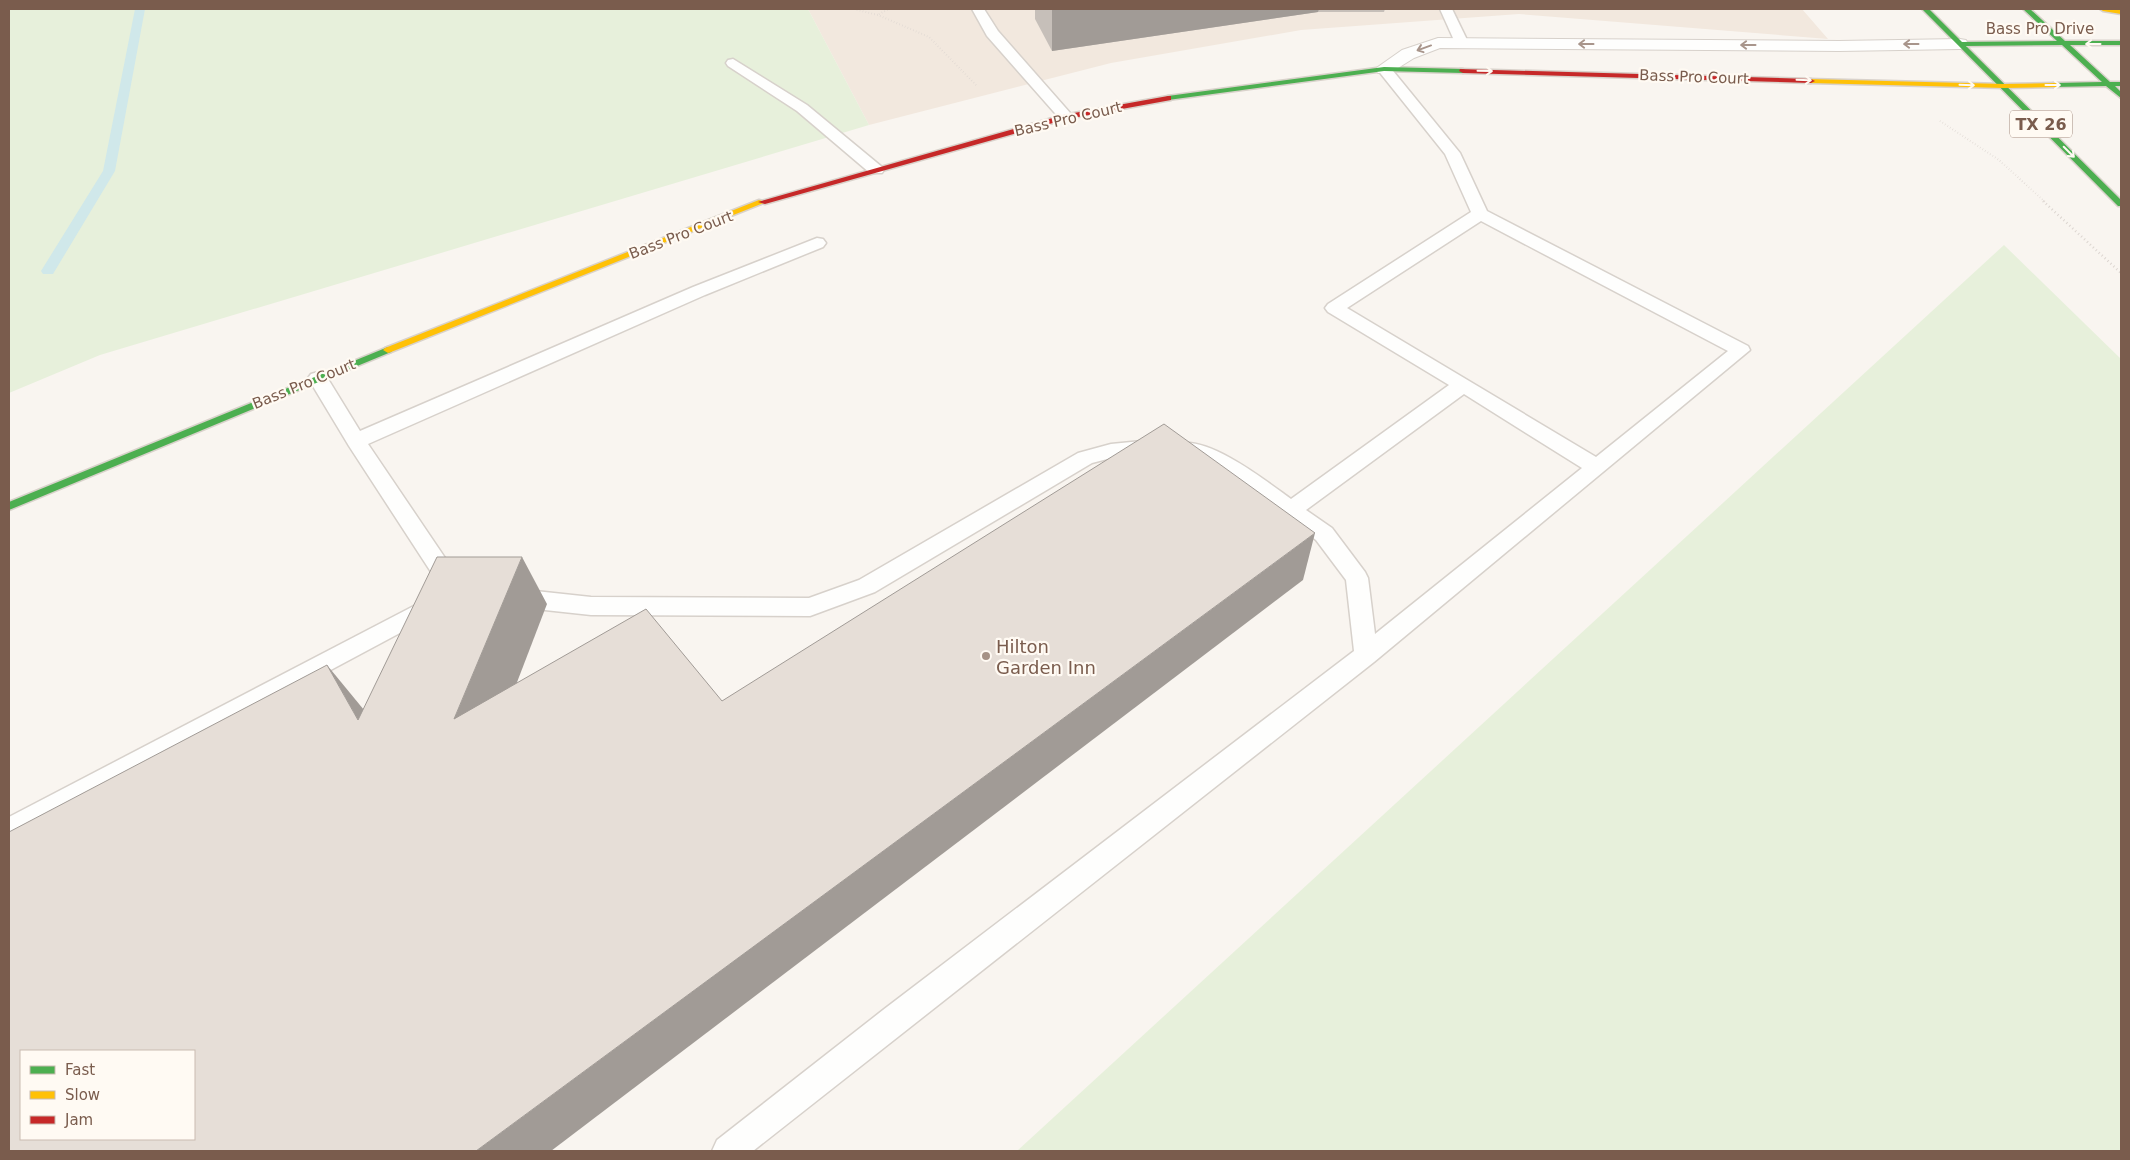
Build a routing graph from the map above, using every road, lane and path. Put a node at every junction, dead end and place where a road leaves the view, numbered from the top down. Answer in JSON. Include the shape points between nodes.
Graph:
{"nodes":[{"id":1,"x":854,"y":9,"type":"edge"},
{"id":2,"x":889,"y":9,"type":"edge"},
{"id":3,"x":978,"y":9,"type":"edge"},
{"id":4,"x":1446,"y":9,"type":"edge"},
{"id":5,"x":1925,"y":9,"type":"edge"},
{"id":6,"x":2026,"y":9,"type":"edge"},
{"id":7,"x":2103,"y":9,"type":"edge"},
{"id":8,"x":2121,"y":12,"type":"edge"},
{"id":9,"x":878,"y":14,"type":"junction"},
{"id":10,"x":1462,"y":44,"type":"junction"},
{"id":11,"x":1960,"y":44,"type":"junction"},
{"id":12,"x":2065,"y":44,"type":"junction"},
{"id":13,"x":2121,"y":44,"type":"edge"},
{"id":14,"x":733,"y":63,"type":"dead end"},
{"id":15,"x":1384,"y":69,"type":"junction"},
{"id":16,"x":1904,"y":83,"type":"junction"},
{"id":17,"x":2121,"y":84,"type":"edge"},
{"id":18,"x":976,"y":85,"type":"dead end"},
{"id":19,"x":2109,"y":85,"type":"junction"},
{"id":20,"x":2004,"y":86,"type":"junction"},
{"id":21,"x":2121,"y":96,"type":"edge"},
{"id":22,"x":1066,"y":117,"type":"junction"},
{"id":23,"x":876,"y":170,"type":"junction"},
{"id":24,"x":2121,"y":204,"type":"edge"},
{"id":25,"x":1480,"y":214,"type":"junction"},
{"id":26,"x":817,"y":243,"type":"dead end"},
{"id":27,"x":2121,"y":273,"type":"edge"},
{"id":28,"x":318,"y":378,"type":"junction"},
{"id":29,"x":1463,"y":385,"type":"junction"},
{"id":30,"x":356,"y":441,"type":"junction"},
{"id":31,"x":1597,"y":467,"type":"junction"},
{"id":32,"x":9,"y":506,"type":"edge"},
{"id":33,"x":1291,"y":510,"type":"junction"},
{"id":34,"x":475,"y":595,"type":"junction"},
{"id":35,"x":1366,"y":655,"type":"junction"},
{"id":36,"x":9,"y":830,"type":"edge"},
{"id":37,"x":728,"y":1151,"type":"edge"}],
"edges":[{"from":1,"to":9,"type":"path"},
{"from":2,"to":9,"type":"path"},
{"from":3,"to":22,"type":"lane","via":[[992,34]]},
{"from":4,"to":10,"type":"lane"},
{"from":5,"to":11,"type":"street","number":"TX 26"},
{"from":6,"to":12,"type":"street"},
{"from":7,"to":8,"type":"street"},
{"from":9,"to":18,"type":"path","via":[[929,36]]},
{"from":11,"to":10,"type":"street","name":"Bass Pro Court","one_way":true},
{"from":10,"to":15,"type":"street","name":"Bass Pro Court","one_way":true,"via":[[1438,43],[1408,54]]},
{"from":11,"to":12,"type":"street","name":"Bass Pro Drive"},
{"from":11,"to":20,"type":"street","number":"TX 26"},
{"from":13,"to":12,"type":"street","name":"Bass Pro Drive","one_way":true},
{"from":12,"to":19,"type":"street"},
{"from":14,"to":23,"type":"lane","via":[[802,108]]},
{"from":15,"to":16,"type":"street","name":"Bass Pro Court","one_way":true},
{"from":15,"to":22,"type":"street","name":"Bass Pro Court","via":[[1187,94]]},
{"from":15,"to":25,"type":"lane","via":[[1452,152]]},
{"from":16,"to":20,"type":"street","name":"Bass Pro Court","one_way":true},
{"from":16,"to":27,"type":"path","via":[[1942,122],[1999,160]]},
{"from":17,"to":19,"type":"street"},
{"from":20,"to":19,"type":"street","one_way":true},
{"from":19,"to":21,"type":"street"},
{"from":20,"to":24,"type":"street","number":"TX 26","one_way":true},
{"from":22,"to":23,"type":"street","name":"Bass Pro Court"},
{"from":23,"to":28,"type":"street","name":"Bass Pro Court","via":[[776,197]]},
{"from":25,"to":29,"type":"lane","via":[[1334,308]]},
{"from":25,"to":31,"type":"lane","via":[[1741,350]]},
{"from":26,"to":30,"type":"lane","via":[[673,302]]},
{"from":28,"to":30,"type":"lane"},
{"from":28,"to":32,"type":"street","name":"Bass Pro Court"},
{"from":29,"to":31,"type":"lane"},
{"from":29,"to":33,"type":"lane"},
{"from":30,"to":34,"type":"lane"},
{"from":31,"to":35,"type":"lane"},
{"from":33,"to":34,"type":"lane","via":[[1248,478],[1202,453],[1162,446],[1111,451],[1085,458],[867,586],[810,607],[591,606]]},
{"from":33,"to":35,"type":"lane","via":[[1324,534],[1357,578]]},
{"from":34,"to":36,"type":"lane"},
{"from":35,"to":37,"type":"lane"}]}
